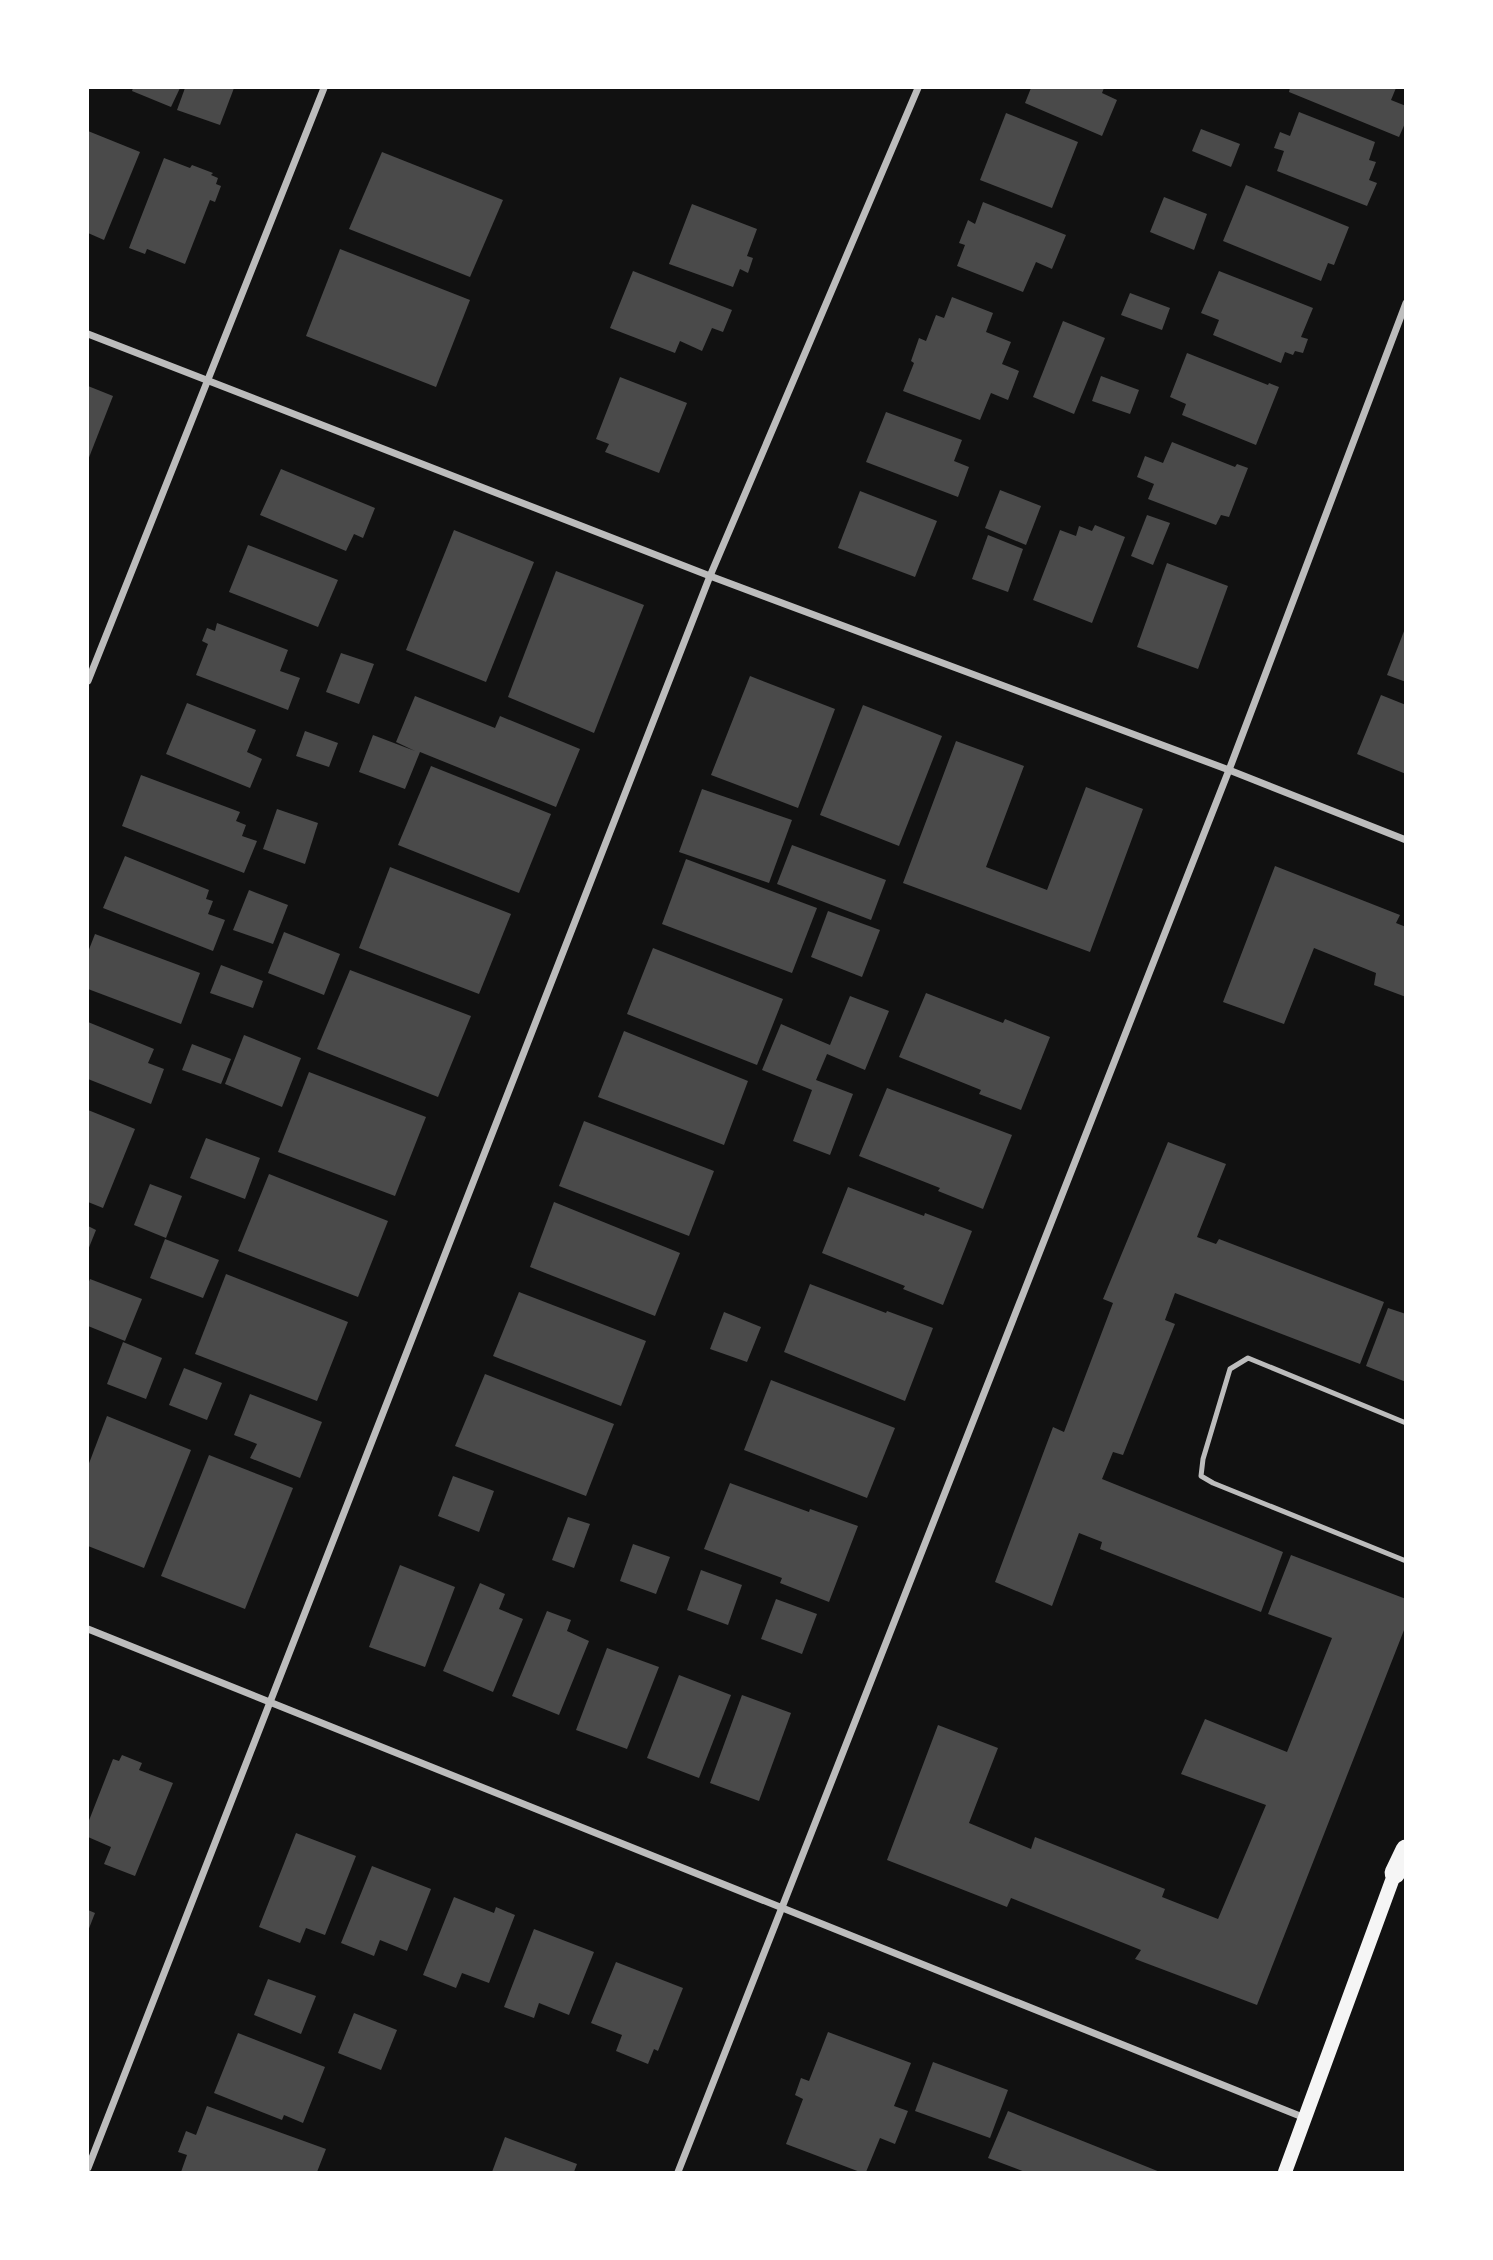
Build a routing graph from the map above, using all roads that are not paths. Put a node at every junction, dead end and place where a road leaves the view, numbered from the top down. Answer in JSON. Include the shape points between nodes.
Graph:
{"nodes":[{"id":1,"x":324,"y":88,"type":"edge"},
{"id":2,"x":918,"y":88,"type":"edge"},
{"id":3,"x":1405,"y":303,"type":"edge"},
{"id":4,"x":88,"y":334,"type":"edge"},
{"id":5,"x":207,"y":381,"type":"junction"},
{"id":6,"x":710,"y":576,"type":"junction"},
{"id":7,"x":88,"y":681,"type":"edge"},
{"id":8,"x":1229,"y":770,"type":"junction"},
{"id":9,"x":1405,"y":840,"type":"edge"},
{"id":10,"x":1405,"y":1423,"type":"edge"},
{"id":11,"x":1405,"y":1561,"type":"edge"},
{"id":12,"x":88,"y":1629,"type":"edge"},
{"id":13,"x":270,"y":1702,"type":"junction"},
{"id":14,"x":1405,"y":1842,"type":"edge"},
{"id":15,"x":1405,"y":1850,"type":"edge"},
{"id":16,"x":1395,"y":1873,"type":"junction"},
{"id":17,"x":782,"y":1908,"type":"junction"},
{"id":18,"x":1306,"y":2119,"type":"junction"},
{"id":19,"x":88,"y":2168,"type":"edge"},
{"id":20,"x":678,"y":2172,"type":"edge"},
{"id":21,"x":1285,"y":2172,"type":"edge"}],
"edges":[{"from":1,"to":5,"type":"street"},
{"from":2,"to":6,"type":"street"},
{"from":3,"to":8,"type":"street"},
{"from":4,"to":5,"type":"street"},
{"from":5,"to":6,"type":"street"},
{"from":5,"to":7,"type":"street"},
{"from":6,"to":8,"type":"street"},
{"from":6,"to":13,"type":"street"},
{"from":8,"to":9,"type":"street"},
{"from":8,"to":17,"type":"street"},
{"from":10,"to":11,"type":"lane","via":[[1248,1358],[1230,1369],[1201,1476]]},
{"from":12,"to":13,"type":"street"},
{"from":13,"to":17,"type":"street"},
{"from":13,"to":19,"type":"street"},
{"from":14,"to":16,"type":"main road"},
{"from":15,"to":16,"type":"highway"},
{"from":16,"to":18,"type":"main road"},
{"from":17,"to":18,"type":"street"},
{"from":17,"to":20,"type":"street"},
{"from":18,"to":21,"type":"main road"}]}
